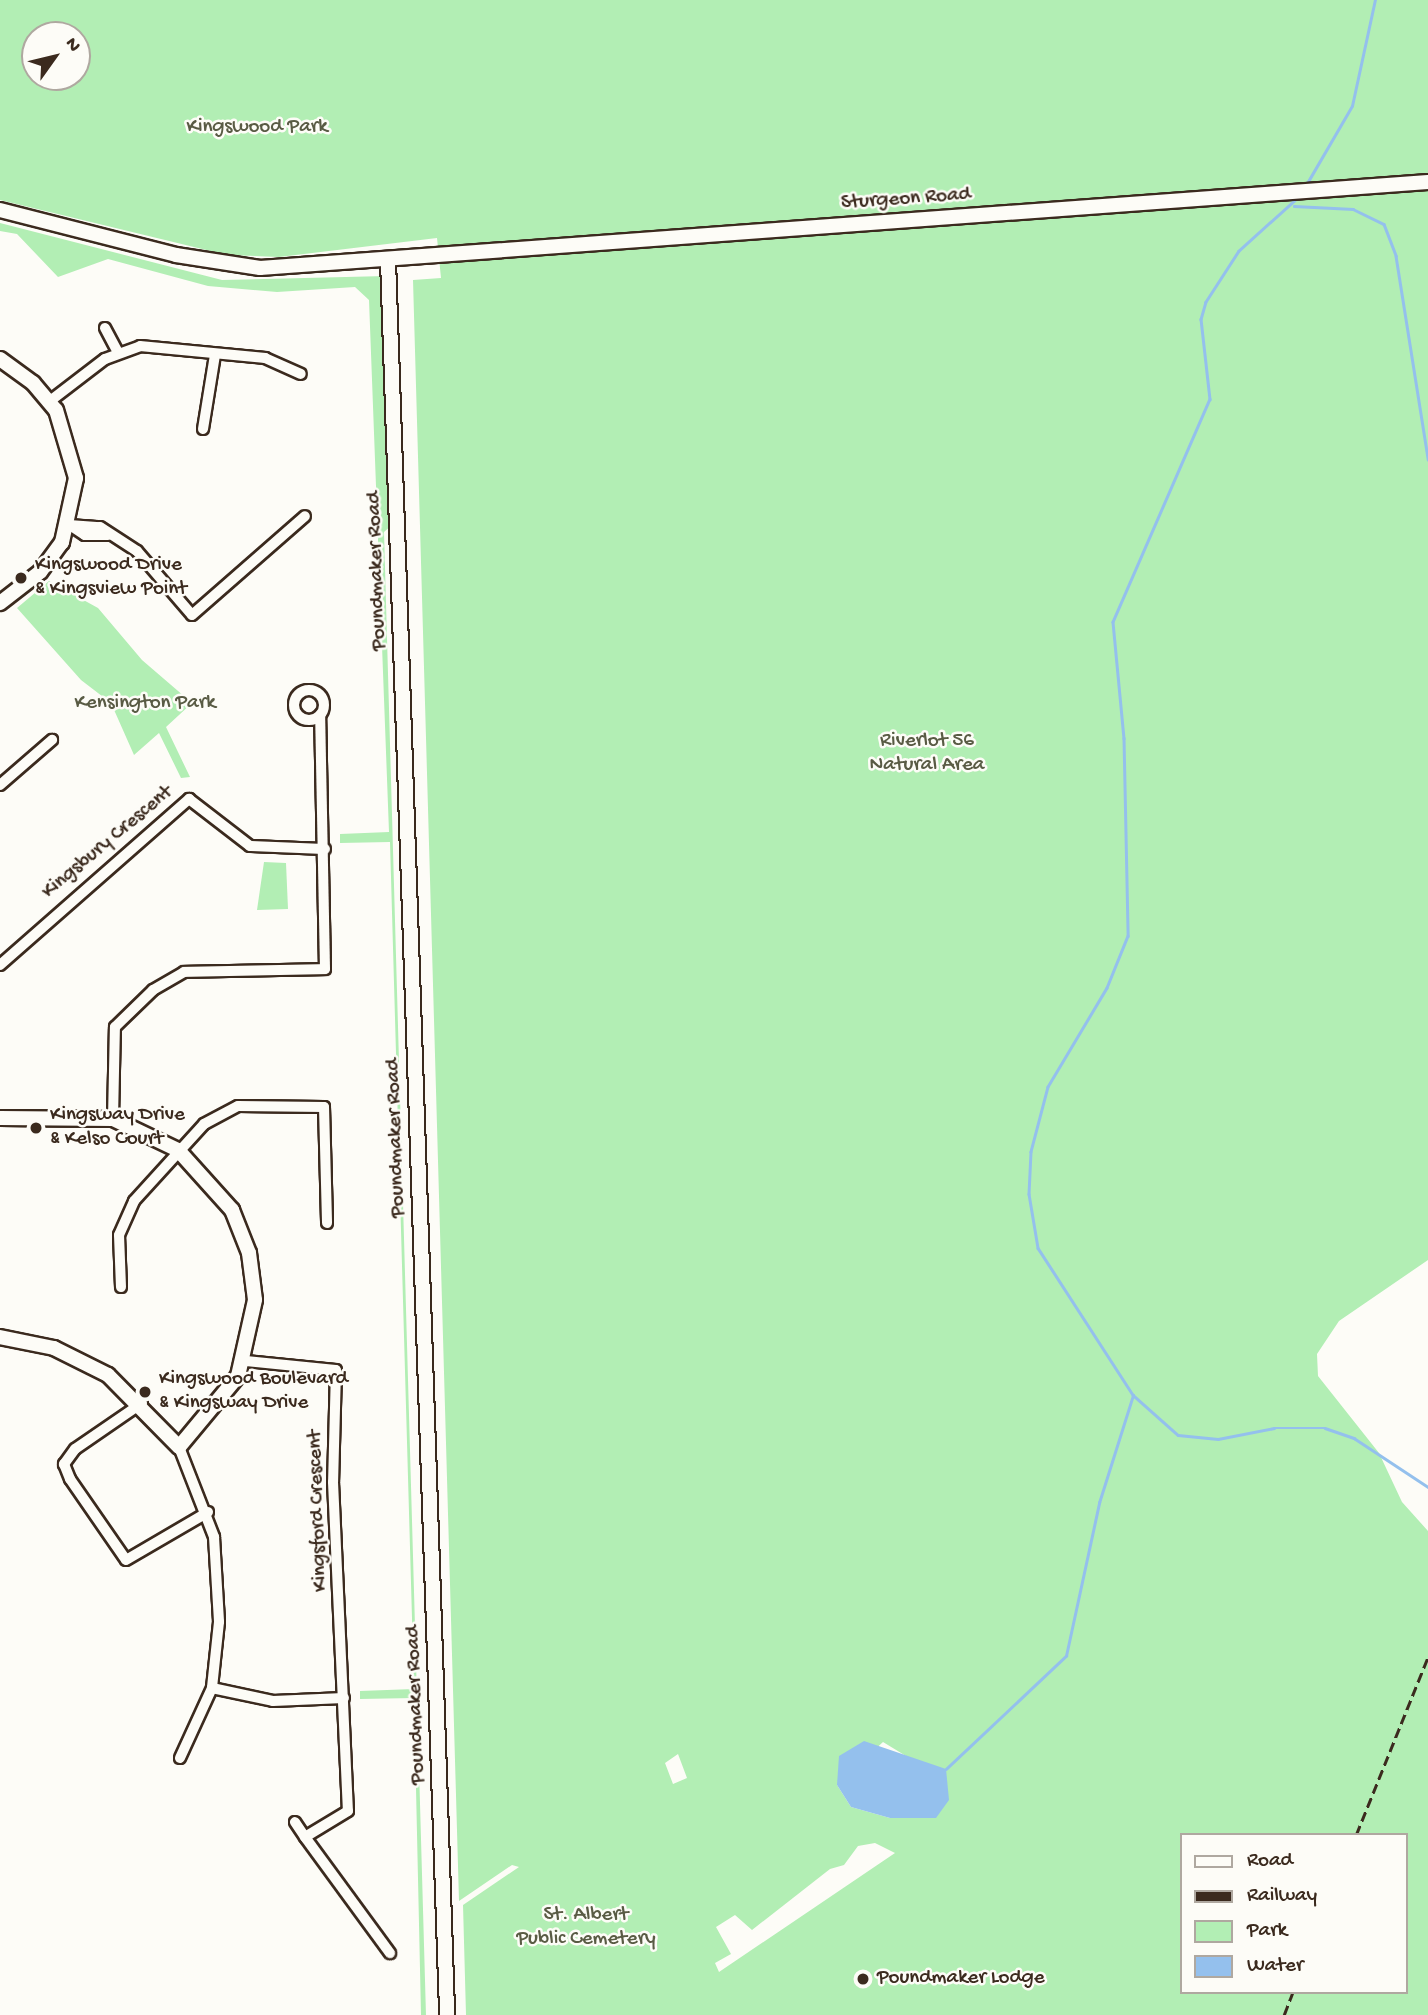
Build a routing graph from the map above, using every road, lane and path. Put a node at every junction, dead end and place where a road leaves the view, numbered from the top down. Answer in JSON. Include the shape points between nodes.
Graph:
{"nodes":[{"id":1,"x":1428,"y":182,"type":"edge"},
{"id":2,"x":0,"y":209,"type":"edge"},
{"id":3,"x":388,"y":260,"type":"junction"},
{"id":4,"x":105,"y":328,"type":"dead end"},
{"id":5,"x":118,"y":352,"type":"junction"},
{"id":6,"x":215,"y":355,"type":"junction"},
{"id":7,"x":0,"y":360,"type":"edge"},
{"id":8,"x":301,"y":374,"type":"dead end"},
{"id":9,"x":50,"y":401,"type":"junction"},
{"id":10,"x":203,"y":429,"type":"dead end"},
{"id":11,"x":304,"y":516,"type":"dead end"},
{"id":12,"x":69,"y":525,"type":"junction"},
{"id":13,"x":0,"y":603,"type":"edge"},
{"id":14,"x":320,"y":715,"type":"dead end"},
{"id":15,"x":52,"y":740,"type":"dead end"},
{"id":16,"x":0,"y":785,"type":"edge"},
{"id":17,"x":325,"y":849,"type":"junction"},
{"id":18,"x":0,"y":965,"type":"edge"},
{"id":19,"x":0,"y":1118,"type":"edge"},
{"id":20,"x":113,"y":1119,"type":"junction"},
{"id":21,"x":178,"y":1150,"type":"junction"},
{"id":22,"x":327,"y":1223,"type":"dead end"},
{"id":23,"x":121,"y":1287,"type":"dead end"},
{"id":24,"x":0,"y":1337,"type":"edge"},
{"id":25,"x":246,"y":1361,"type":"junction"},
{"id":26,"x":142,"y":1403,"type":"junction"},
{"id":27,"x":179,"y":1447,"type":"junction"},
{"id":28,"x":208,"y":1512,"type":"junction"},
{"id":29,"x":212,"y":1688,"type":"junction"},
{"id":30,"x":344,"y":1698,"type":"junction"},
{"id":31,"x":180,"y":1758,"type":"dead end"},
{"id":32,"x":295,"y":1822,"type":"dead end"},
{"id":33,"x":305,"y":1837,"type":"junction"},
{"id":34,"x":390,"y":1953,"type":"dead end"},
{"id":35,"x":447,"y":2015,"type":"edge"}],
"edges":[{"from":1,"to":3,"type":"street","name":"Sturgeon Road"},
{"from":2,"to":3,"type":"street","name":"Sturgeon Road","via":[[229,266]]},
{"from":3,"to":35,"type":"street","name":"Poundmaker Road"},
{"from":4,"to":5,"type":"street"},
{"from":5,"to":6,"type":"street","via":[[160,344]]},
{"from":5,"to":9,"type":"street"},
{"from":6,"to":8,"type":"street","via":[[265,358]]},
{"from":6,"to":10,"type":"street"},
{"from":7,"to":9,"type":"street"},
{"from":9,"to":12,"type":"street","via":[[73,455]]},
{"from":11,"to":12,"type":"street","via":[[192,614],[137,551],[108,536],[92,537]]},
{"from":12,"to":13,"type":"street","via":[[40,572]]},
{"from":14,"to":17,"type":"street"},
{"from":15,"to":16,"type":"street"},
{"from":17,"to":18,"type":"street","name":"Kingsbury Crescent","via":[[250,846],[189,799]]},
{"from":17,"to":20,"type":"street","via":[[325,970],[184,972],[153,990],[115,1027]]},
{"from":19,"to":20,"type":"street"},
{"from":20,"to":21,"type":"street"},
{"from":21,"to":22,"type":"street","via":[[210,1119],[238,1106],[324,1107]]},
{"from":21,"to":23,"type":"street","via":[[124,1216]]},
{"from":21,"to":25,"type":"street","via":[[215,1184],[247,1246],[255,1300]]},
{"from":24,"to":26,"type":"street","via":[[85,1360]]},
{"from":25,"to":27,"type":"street","via":[[221,1403]]},
{"from":25,"to":30,"type":"street","name":"Kingsford Crescent","via":[[336,1370],[333,1482]]},
{"from":26,"to":27,"type":"street"},
{"from":26,"to":28,"type":"street","via":[[75,1449],[64,1464],[70,1479],[126,1560]]},
{"from":27,"to":28,"type":"street"},
{"from":28,"to":29,"type":"street","via":[[219,1612]]},
{"from":29,"to":30,"type":"street","via":[[273,1701]]},
{"from":29,"to":31,"type":"street"},
{"from":30,"to":33,"type":"street","name":"Kingsford Crescent","via":[[348,1811]]},
{"from":32,"to":33,"type":"street"},
{"from":33,"to":34,"type":"street"}]}
